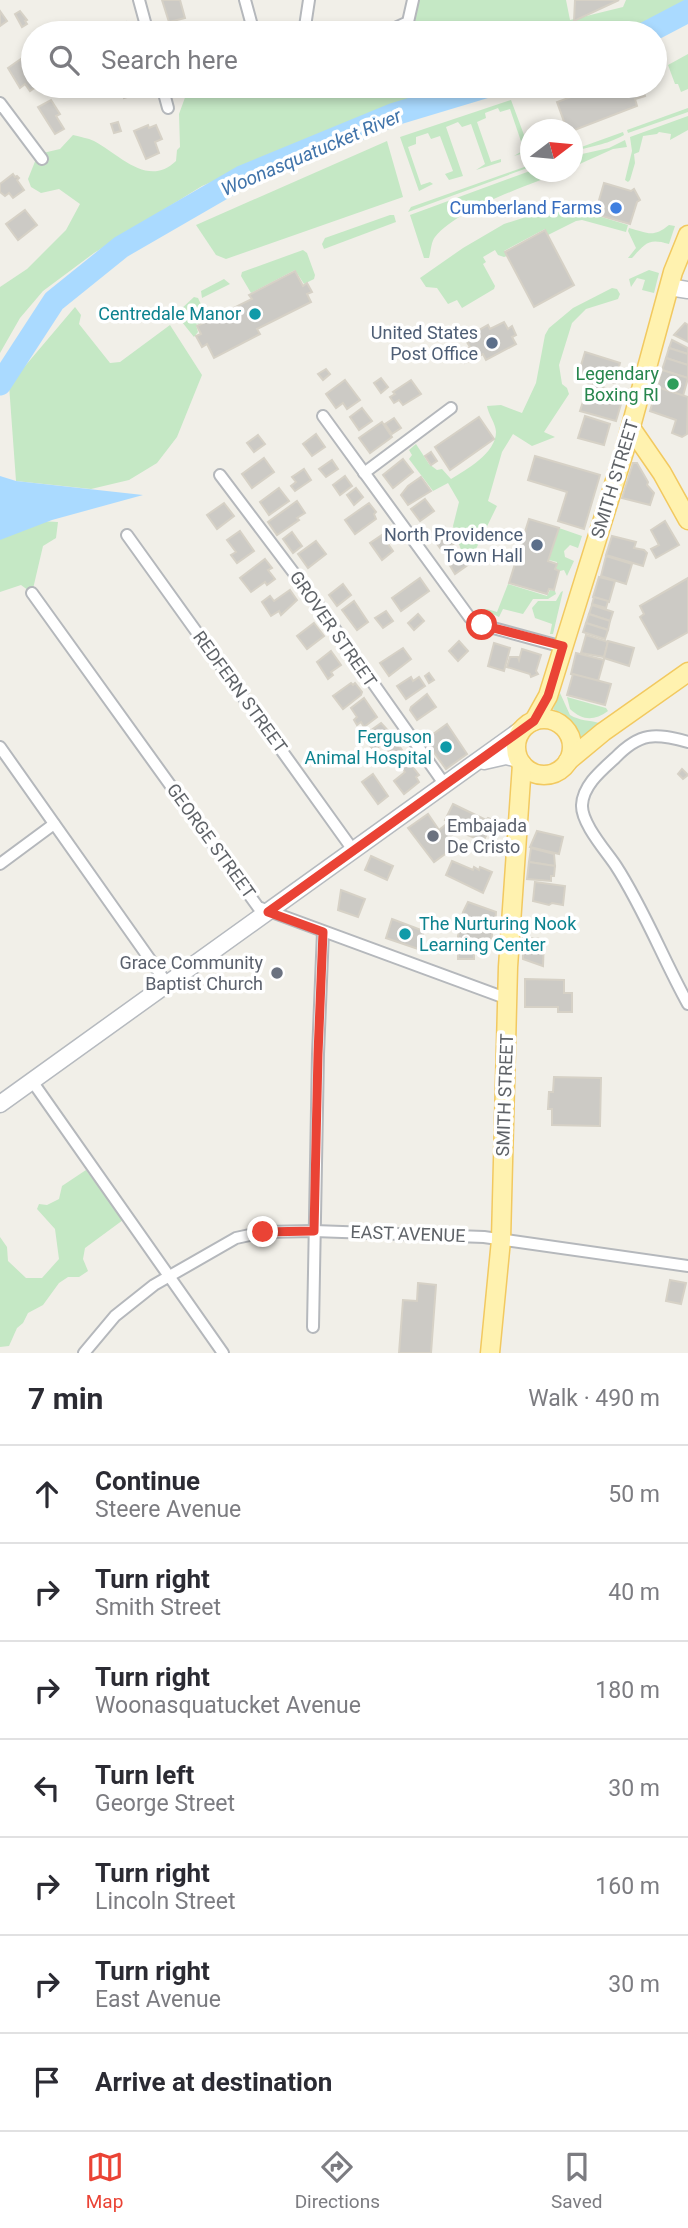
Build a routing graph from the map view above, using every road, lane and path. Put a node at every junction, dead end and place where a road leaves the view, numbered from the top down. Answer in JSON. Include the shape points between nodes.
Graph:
{"nodes":[{"id":1,"x":138,"y":0,"type":"edge"},
{"id":2,"x":245,"y":0,"type":"edge"},
{"id":3,"x":309,"y":0,"type":"edge"},
{"id":4,"x":413,"y":0,"type":"edge"},
{"id":5,"x":144,"y":21,"type":"edge"},
{"id":6,"x":251,"y":21,"type":"edge"},
{"id":7,"x":306,"y":21,"type":"edge"},
{"id":8,"x":408,"y":21,"type":"edge"},
{"id":9,"x":166,"y":98,"type":"edge"},
{"id":10,"x":0,"y":103,"type":"edge"},
{"id":11,"x":169,"y":108,"type":"dead end"},
{"id":12,"x":42,"y":159,"type":"dead end"},
{"id":13,"x":688,"y":235,"type":"edge"},
{"id":14,"x":669,"y":287,"type":"junction"},
{"id":15,"x":688,"y":290,"type":"edge"},
{"id":16,"x":451,"y":408,"type":"dead end"},
{"id":17,"x":323,"y":416,"type":"dead end"},
{"id":18,"x":631,"y":428,"type":"junction"},
{"id":19,"x":364,"y":473,"type":"junction"},
{"id":20,"x":220,"y":475,"type":"dead end"},
{"id":21,"x":688,"y":520,"type":"edge"},
{"id":22,"x":127,"y":535,"type":"dead end"},
{"id":23,"x":32,"y":593,"type":"dead end"},
{"id":24,"x":563,"y":646,"type":"junction"},
{"id":25,"x":688,"y":671,"type":"edge"},
{"id":26,"x":528,"y":725,"type":"junction"},
{"id":27,"x":688,"y":742,"type":"edge"},
{"id":28,"x":0,"y":747,"type":"edge"},
{"id":29,"x":568,"y":761,"type":"junction"},
{"id":30,"x":521,"y":762,"type":"junction"},
{"id":31,"x":475,"y":764,"type":"junction"},
{"id":32,"x":552,"y":773,"type":"junction"},
{"id":33,"x":444,"y":785,"type":"junction"},
{"id":34,"x":54,"y":824,"type":"junction"},
{"id":35,"x":518,"y":836,"type":"junction"},
{"id":36,"x":353,"y":850,"type":"junction"},
{"id":37,"x":0,"y":864,"type":"edge"},
{"id":38,"x":268,"y":912,"type":"junction"},
{"id":39,"x":323,"y":932,"type":"junction"},
{"id":40,"x":168,"y":985,"type":"junction"},
{"id":41,"x":508,"y":999,"type":"junction"},
{"id":42,"x":688,"y":1004,"type":"edge"},
{"id":43,"x":32,"y":1082,"type":"junction"},
{"id":44,"x":0,"y":1104,"type":"edge"},
{"id":45,"x":314,"y":1231,"type":"junction"},
{"id":46,"x":501,"y":1240,"type":"junction"},
{"id":47,"x":688,"y":1266,"type":"edge"},
{"id":48,"x":169,"y":1275,"type":"junction"},
{"id":49,"x":313,"y":1327,"type":"dead end"},
{"id":50,"x":84,"y":1353,"type":"edge"},
{"id":51,"x":223,"y":1353,"type":"edge"},
{"id":52,"x":490,"y":1353,"type":"edge"}],
"edges":[{"from":1,"to":5,"type":"street"},
{"from":2,"to":6,"type":"street"},
{"from":3,"to":7,"type":"street"},
{"from":4,"to":8,"type":"street"},
{"from":9,"to":11,"type":"street"},
{"from":10,"to":12,"type":"street"},
{"from":13,"to":14,"type":"main road","name":"SMITH STREET"},
{"from":14,"to":15,"type":"street"},
{"from":14,"to":18,"type":"main road","name":"SMITH STREET"},
{"from":16,"to":19,"type":"street"},
{"from":17,"to":19,"type":"street"},
{"from":18,"to":21,"type":"main road"},
{"from":18,"to":24,"type":"main road","name":"SMITH STREET"},
{"from":19,"to":24,"type":"street","via":[[470,618]]},
{"from":20,"to":33,"type":"street","name":"GROVER STREET"},
{"from":22,"to":36,"type":"street","name":"REDFERN STREET"},
{"from":23,"to":38,"type":"street","name":"GEORGE STREET","via":[[258,907]]},
{"from":24,"to":26,"type":"main road","name":"SMITH STREET","via":[[548,696]]},
{"from":25,"to":29,"type":"main road"},
{"from":26,"to":29,"type":"main road","via":[[549,719],[562,726],[572,746]]},
{"from":26,"to":30,"type":"main road","via":[[516,747]]},
{"from":26,"to":31,"type":"street"},
{"from":27,"to":42,"type":"street","via":[[656,736],[632,742],[592,780],[582,805],[586,821],[627,884]]},
{"from":28,"to":34,"type":"street"},
{"from":29,"to":32,"type":"main road"},
{"from":30,"to":31,"type":"street","via":[[500,757]]},
{"from":30,"to":32,"type":"main road","via":[[533,772]]},
{"from":30,"to":35,"type":"main road","name":"SMITH STREET"},
{"from":31,"to":33,"type":"street"},
{"from":32,"to":35,"type":"main road","name":"SMITH STREET","via":[[530,796]]},
{"from":33,"to":36,"type":"street"},
{"from":34,"to":37,"type":"street"},
{"from":34,"to":40,"type":"street"},
{"from":35,"to":41,"type":"main road","name":"SMITH STREET"},
{"from":36,"to":38,"type":"street"},
{"from":38,"to":39,"type":"street","name":"GEORGE STREET"},
{"from":38,"to":40,"type":"street"},
{"from":39,"to":41,"type":"street","name":"GEORGE STREET"},
{"from":39,"to":45,"type":"street"},
{"from":40,"to":43,"type":"street"},
{"from":41,"to":46,"type":"main road","name":"SMITH STREET"},
{"from":43,"to":44,"type":"street"},
{"from":43,"to":48,"type":"street"},
{"from":45,"to":46,"type":"street","name":"EAST AVENUE"},
{"from":45,"to":48,"type":"street","name":"EAST AVENUE","via":[[263,1232],[236,1238]]},
{"from":45,"to":49,"type":"street"},
{"from":46,"to":47,"type":"street","name":"EAST AVENUE"},
{"from":46,"to":52,"type":"main road","name":"SMITH STREET"},
{"from":48,"to":50,"type":"street","name":"EAST AVENUE","via":[[130,1303]]},
{"from":48,"to":51,"type":"street"}]}
